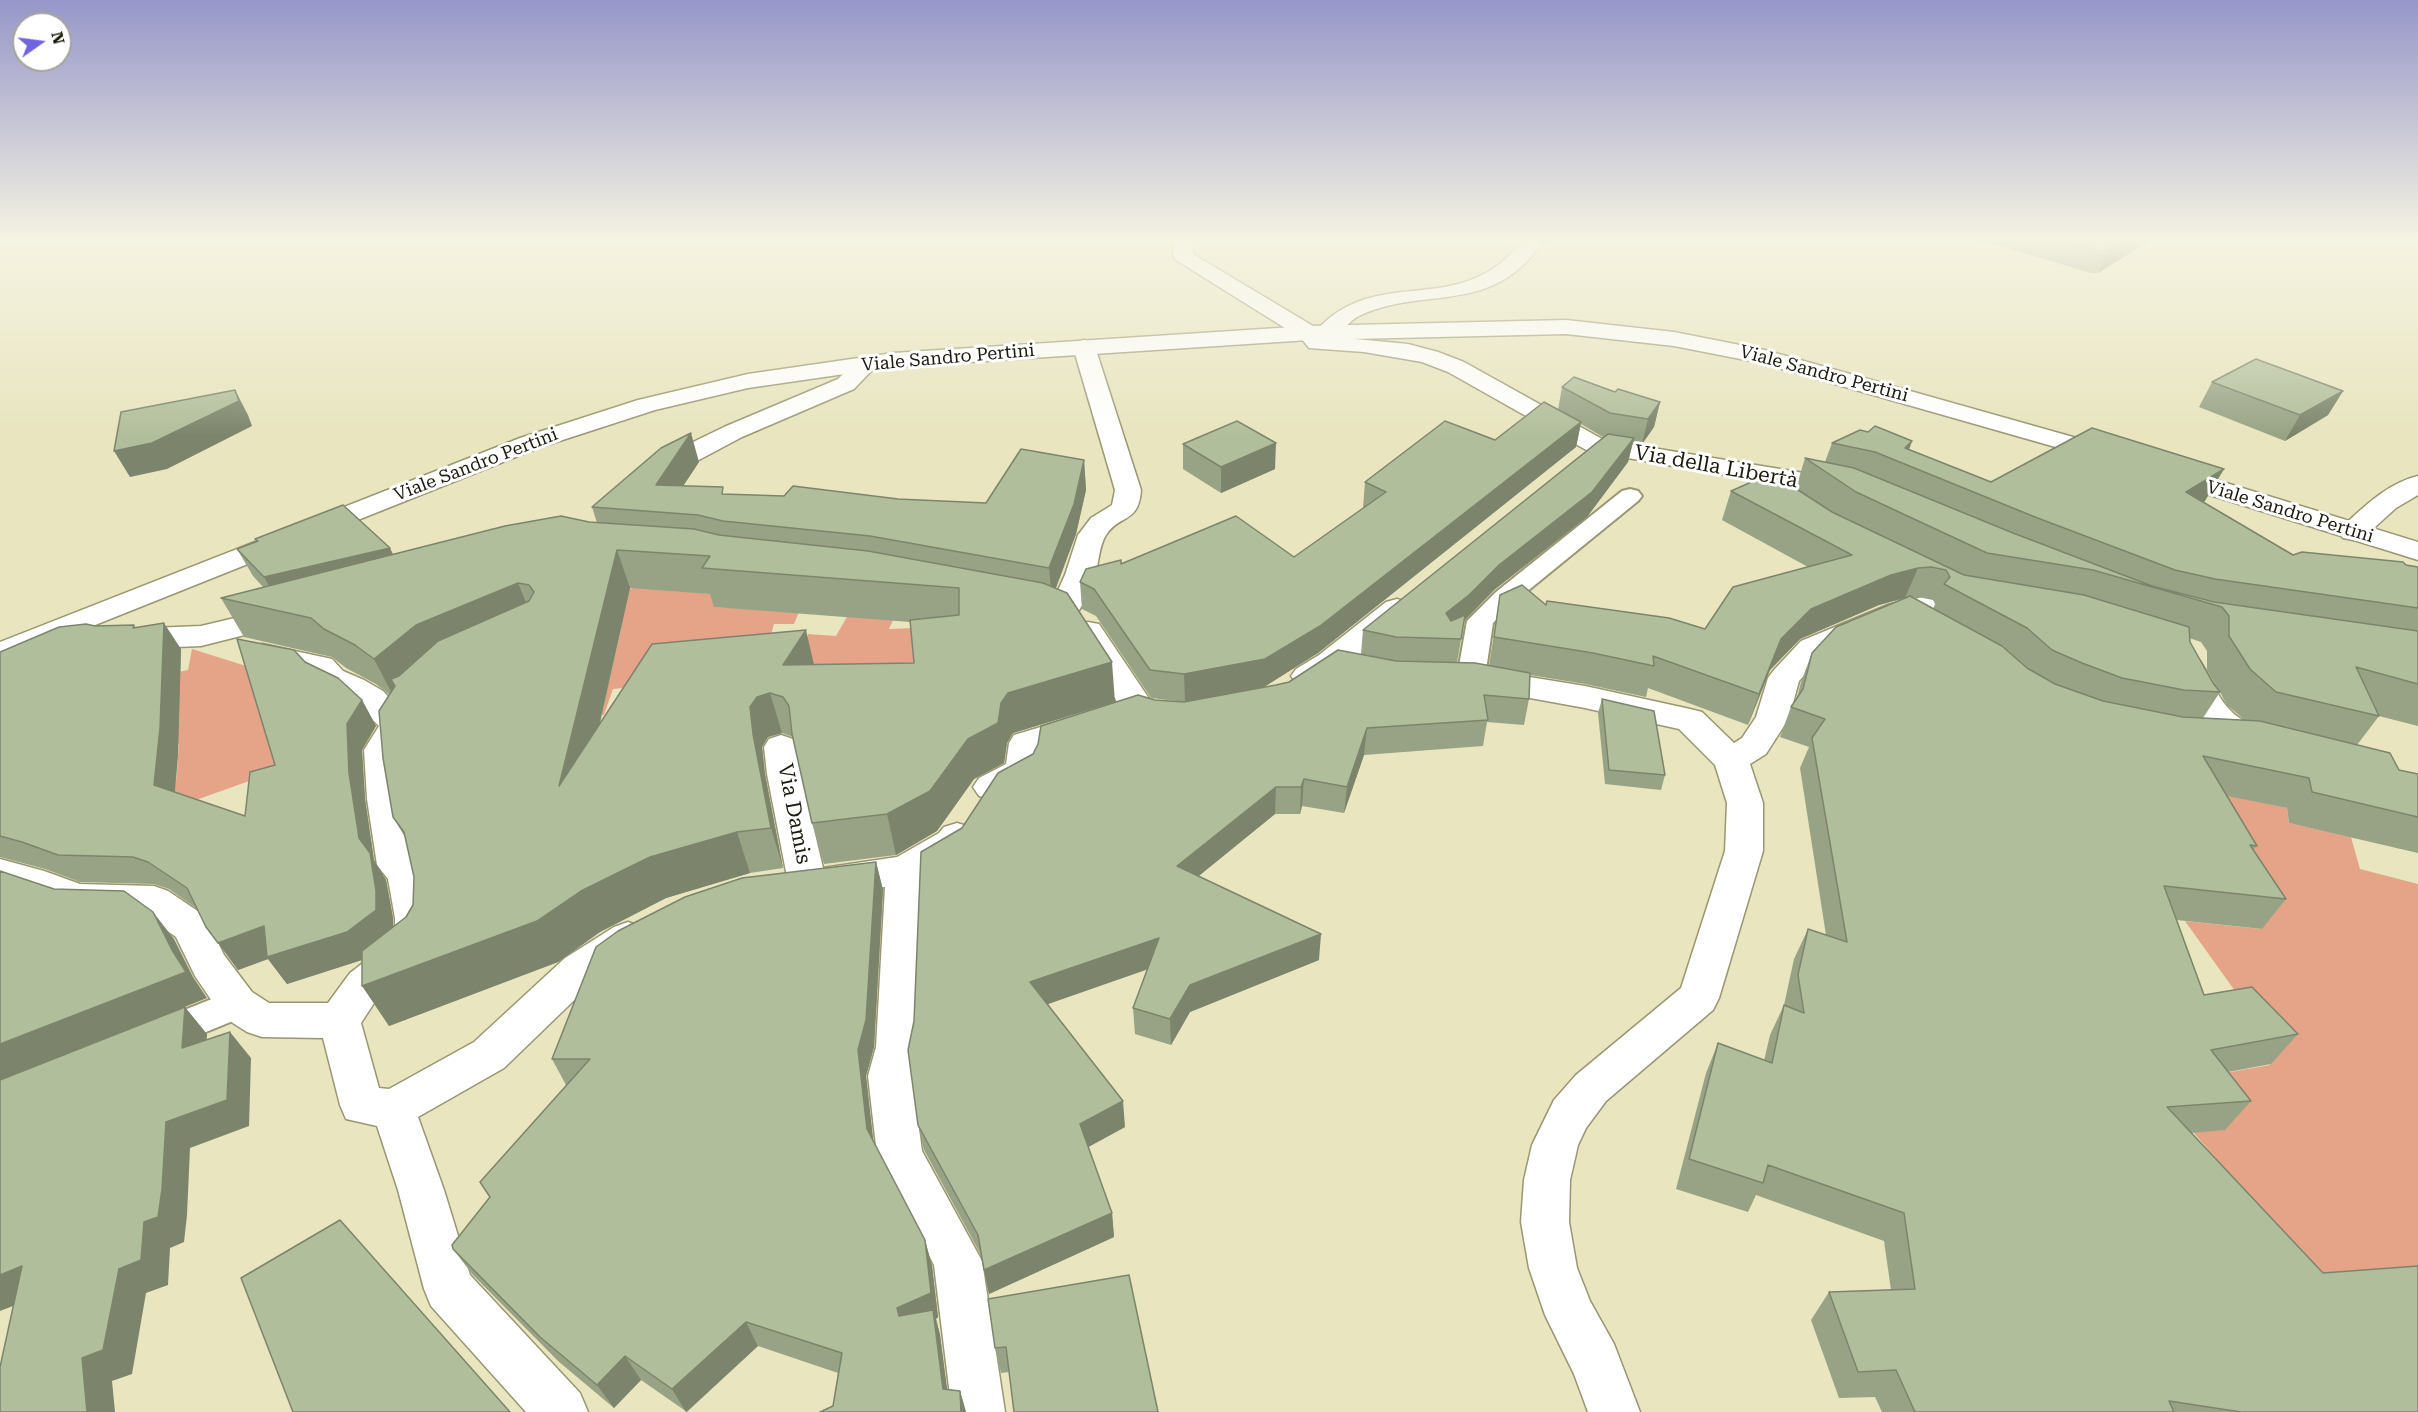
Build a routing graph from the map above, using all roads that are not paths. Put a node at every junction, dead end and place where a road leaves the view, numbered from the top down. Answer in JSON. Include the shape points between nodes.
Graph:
{"nodes":[{"id":1,"x":1270,"y":305,"type":"edge"},
{"id":2,"x":1371,"y":305,"type":"edge"},
{"id":3,"x":1318,"y":332,"type":"junction"},
{"id":4,"x":1084,"y":347,"type":"junction"},
{"id":5,"x":866,"y":364,"type":"junction"},
{"id":6,"x":1765,"y":476,"type":"junction"},
{"id":7,"x":2418,"y":484,"type":"edge"},
{"id":8,"x":635,"y":491,"type":"edge"},
{"id":9,"x":1630,"y":496,"type":"dead end"},
{"id":10,"x":1863,"y":497,"type":"edge"},
{"id":11,"x":1792,"y":506,"type":"edge"},
{"id":12,"x":2353,"y":532,"type":"junction"},
{"id":13,"x":2418,"y":552,"type":"edge"},
{"id":14,"x":1921,"y":575,"type":"edge"},
{"id":15,"x":1413,"y":595,"type":"edge"},
{"id":16,"x":1034,"y":607,"type":"edge"},
{"id":17,"x":305,"y":610,"type":"edge"},
{"id":18,"x":1899,"y":611,"type":"junction"},
{"id":19,"x":1062,"y":614,"type":"junction"},
{"id":20,"x":78,"y":632,"type":"junction"},
{"id":21,"x":1940,"y":633,"type":"edge"},
{"id":22,"x":201,"y":636,"type":"junction"},
{"id":23,"x":2179,"y":648,"type":"edge"},
{"id":24,"x":0,"y":653,"type":"edge"},
{"id":25,"x":1330,"y":662,"type":"junction"},
{"id":26,"x":1372,"y":670,"type":"edge"},
{"id":27,"x":0,"y":675,"type":"edge"},
{"id":28,"x":1437,"y":676,"type":"edge"},
{"id":29,"x":1471,"y":677,"type":"junction"},
{"id":30,"x":1283,"y":692,"type":"edge"},
{"id":31,"x":2196,"y":736,"type":"edge"},
{"id":32,"x":2240,"y":738,"type":"junction"},
{"id":33,"x":781,"y":747,"type":"dead end"},
{"id":34,"x":2291,"y":750,"type":"edge"},
{"id":35,"x":1731,"y":760,"type":"junction"},
{"id":36,"x":905,"y":870,"type":"junction"},
{"id":37,"x":0,"y":873,"type":"edge"},
{"id":38,"x":652,"y":925,"type":"edge"},
{"id":39,"x":249,"y":1012,"type":"junction"},
{"id":40,"x":339,"y":1021,"type":"junction"},
{"id":41,"x":134,"y":1046,"type":"edge"},
{"id":42,"x":393,"y":1109,"type":"junction"},
{"id":43,"x":561,"y":1412,"type":"edge"},
{"id":44,"x":978,"y":1412,"type":"edge"},
{"id":45,"x":1614,"y":1412,"type":"edge"}],
"edges":[{"from":1,"to":3,"type":"street","name":"Via della Libertà"},
{"from":2,"to":3,"type":"street","via":[[1350,312]]},
{"from":3,"to":4,"type":"street","name":"Viale Sandro Pertini"},
{"from":3,"to":6,"type":"street","name":"Via della Libertà","via":[[1317,343],[1408,351],[1456,367],[1588,454]]},
{"from":3,"to":12,"type":"street","name":"Viale Sandro Pertini","via":[[1566,327],[1674,339],[1810,369],[2143,465]]},
{"from":4,"to":5,"type":"street","name":"Viale Sandro Pertini"},
{"from":4,"to":19,"type":"street","via":[[1128,490],[1128,503],[1121,513],[1094,531]]},
{"from":5,"to":8,"type":"street","via":[[846,384],[733,432],[661,468]]},
{"from":5,"to":20,"type":"street","name":"Viale Sandro Pertini","via":[[748,381],[647,405],[529,443]]},
{"from":6,"to":10,"type":"street","name":"Via della Libertà","via":[[1798,480]]},
{"from":6,"to":11,"type":"street","via":[[1774,493]]},
{"from":7,"to":12,"type":"street","via":[[2386,502]]},
{"from":9,"to":29,"type":"lane","via":[[1480,621]]},
{"from":12,"to":13,"type":"street","name":"Viale Sandro Pertini"},
{"from":14,"to":18,"type":"street","via":[[1978,599]]},
{"from":15,"to":25,"type":"street"},
{"from":16,"to":19,"type":"street"},
{"from":17,"to":22,"type":"street"},
{"from":18,"to":21,"type":"street"},
{"from":18,"to":35,"type":"street","via":[[1812,648],[1784,678],[1772,718],[1754,746]]},
{"from":19,"to":36,"type":"street","via":[[1083,624],[1152,711],[1026,743],[1022,770],[988,789],[952,843]]},
{"from":20,"to":22,"type":"street","via":[[113,640]]},
{"from":20,"to":24,"type":"street","name":"Viale Sandro Pertini"},
{"from":20,"to":27,"type":"lane"},
{"from":22,"to":40,"type":"street","via":[[226,647],[321,666],[330,680],[352,686],[400,714],[381,750],[396,865],[406,873],[415,918],[415,945],[364,985]]},
{"from":23,"to":32,"type":"street","via":[[2212,713]]},
{"from":25,"to":26,"type":"street"},
{"from":25,"to":30,"type":"street"},
{"from":28,"to":29,"type":"street"},
{"from":29,"to":35,"type":"street","via":[[1690,720]]},
{"from":31,"to":32,"type":"street"},
{"from":32,"to":34,"type":"street"},
{"from":33,"to":36,"type":"street","name":"Via Damis","via":[[790,884]]},
{"from":35,"to":45,"type":"street","via":[[1745,803],[1744,851],[1698,998],[1591,1088],[1570,1114],[1555,1144],[1547,1180],[1545,1222],[1553,1268]]},
{"from":36,"to":44,"type":"street","via":[[897,1047],[890,1076],[900,1155],[958,1261]]},
{"from":37,"to":39,"type":"street","via":[[78,899],[154,901],[191,927],[209,965]]},
{"from":38,"to":42,"type":"street","via":[[579,970],[489,1055]]},
{"from":39,"to":40,"type":"street"},
{"from":39,"to":41,"type":"lane"},
{"from":40,"to":42,"type":"street","via":[[362,1105]]},
{"from":42,"to":43,"type":"street","via":[[449,1288]]}]}
